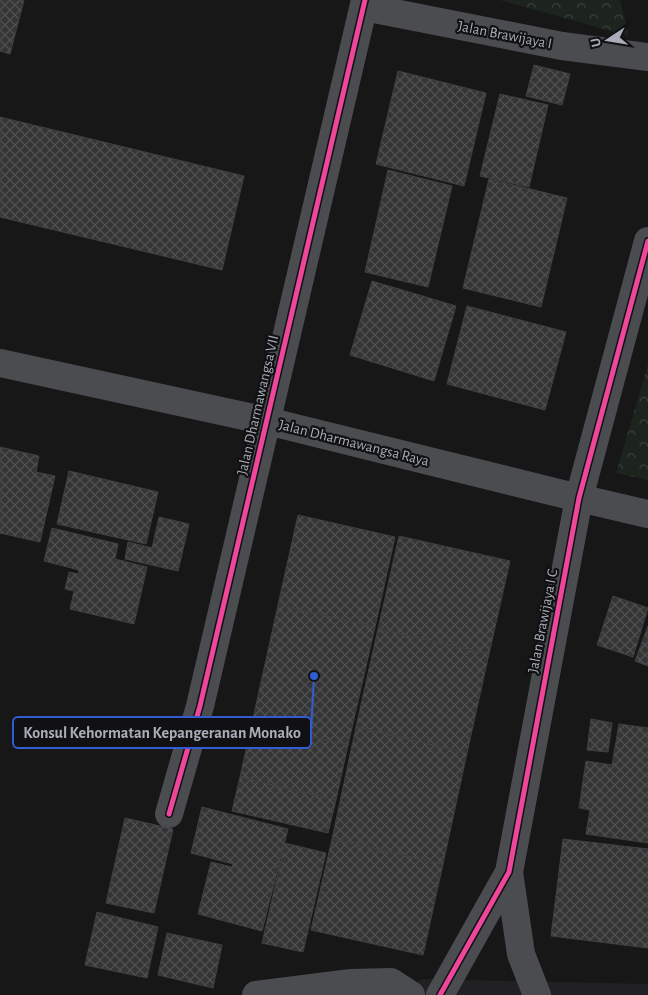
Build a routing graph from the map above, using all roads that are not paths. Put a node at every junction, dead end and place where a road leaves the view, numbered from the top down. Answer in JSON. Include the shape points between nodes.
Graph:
{"nodes":[{"id":1,"x":365,"y":4,"type":"edge"},
{"id":2,"x":648,"y":57,"type":"edge"},
{"id":3,"x":648,"y":241,"type":"edge"},
{"id":4,"x":0,"y":363,"type":"edge"},
{"id":5,"x":267,"y":421,"type":"junction"},
{"id":6,"x":579,"y":498,"type":"junction"},
{"id":7,"x":648,"y":514,"type":"edge"},
{"id":8,"x":169,"y":814,"type":"dead end"},
{"id":9,"x":509,"y":872,"type":"junction"},
{"id":10,"x":256,"y":995,"type":"edge"},
{"id":11,"x":411,"y":995,"type":"edge"},
{"id":12,"x":440,"y":995,"type":"edge"},
{"id":13,"x":537,"y":995,"type":"edge"}],
"edges":[{"from":1,"to":2,"type":"street","name":"Jalan Brawijaya I","via":[[562,46]]},
{"from":1,"to":5,"type":"street","name":"Jalan Dharmawangsa VII"},
{"from":3,"to":6,"type":"street","name":"Jalan Brawijaya I C"},
{"from":4,"to":5,"type":"street","name":"Jalan Dharmawangsa Raya"},
{"from":5,"to":6,"type":"street","name":"Jalan Dharmawangsa Raya"},
{"from":5,"to":8,"type":"street","name":"Jalan Dharmawangsa VII","via":[[200,706]]},
{"from":6,"to":7,"type":"street","name":"Jalan Dharmawangsa Raya"},
{"from":6,"to":9,"type":"street","name":"Jalan Brawijaya I C"},
{"from":9,"to":12,"type":"street","name":"Jalan Brawijaya I C"},
{"from":9,"to":13,"type":"street","name":"Jalan Brawijaya I C","via":[[521,954]]},
{"from":10,"to":11,"type":"street","via":[[351,983],[391,982]]}]}
